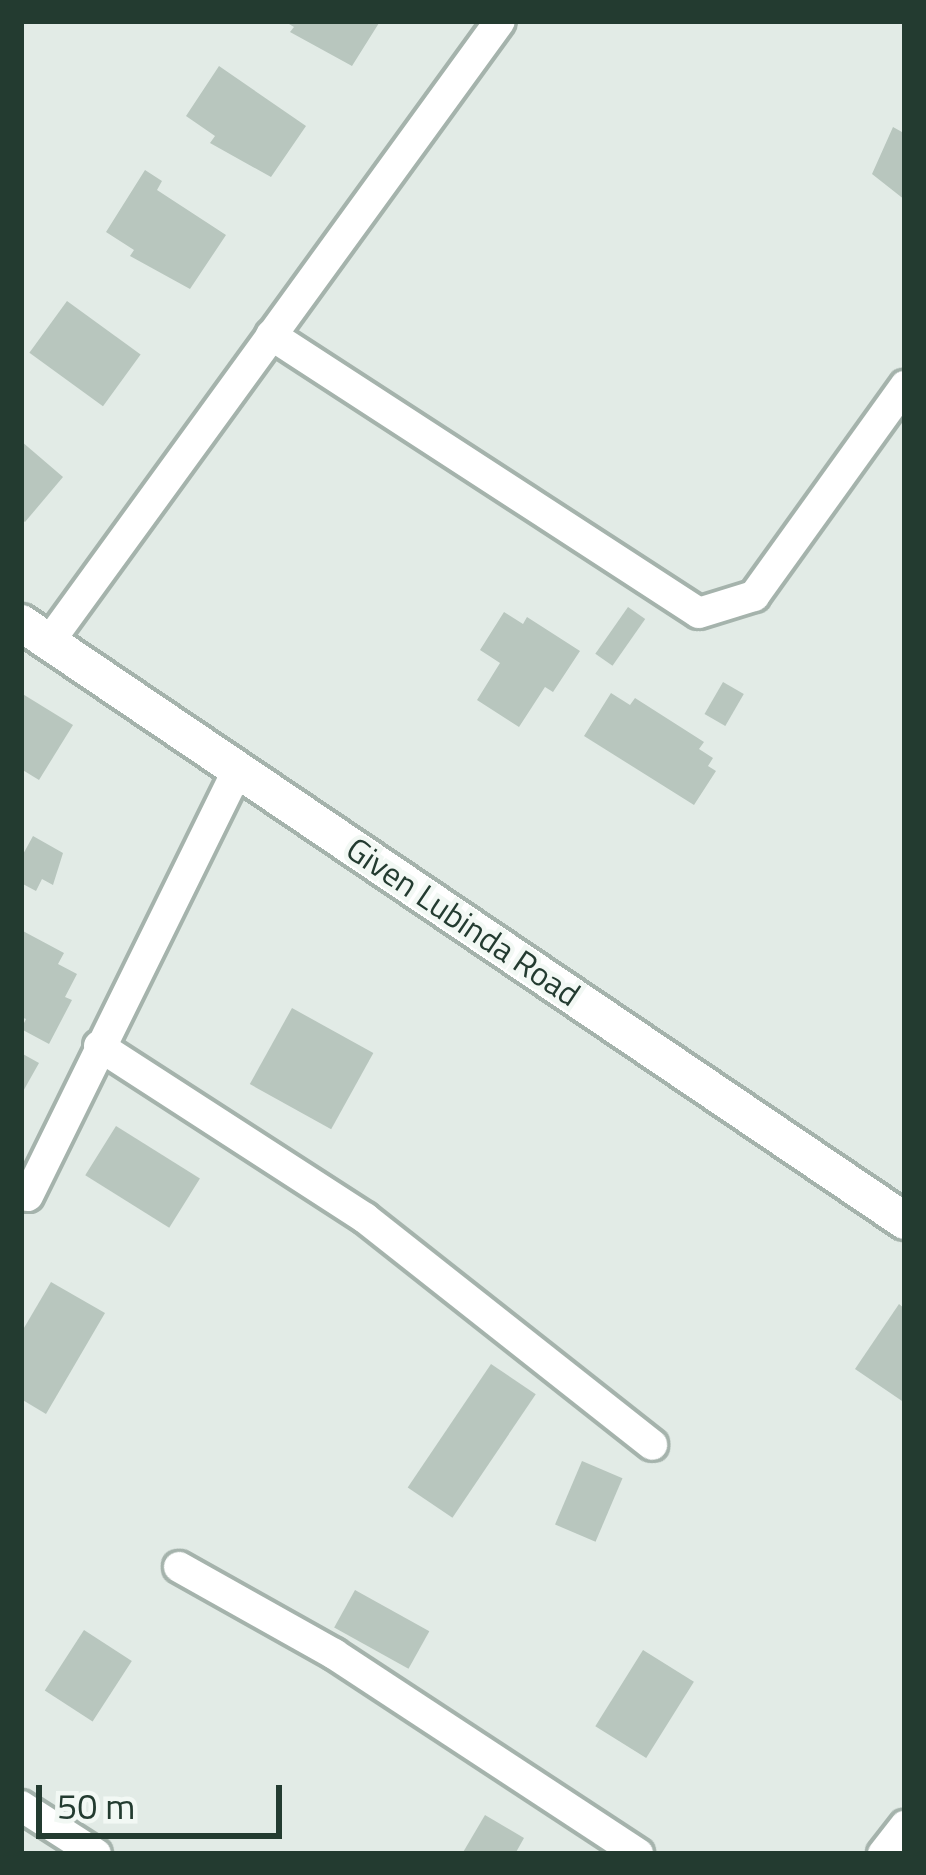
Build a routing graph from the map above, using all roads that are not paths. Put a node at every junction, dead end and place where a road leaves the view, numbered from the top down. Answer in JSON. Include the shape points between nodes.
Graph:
{"nodes":[{"id":1,"x":500,"y":21,"type":"edge"},
{"id":2,"x":271,"y":335,"type":"junction"},
{"id":3,"x":905,"y":386,"type":"edge"},
{"id":4,"x":35,"y":633,"type":"edge"},
{"id":5,"x":238,"y":770,"type":"junction"},
{"id":6,"x":99,"y":1046,"type":"junction"},
{"id":7,"x":28,"y":1196,"type":"dead end"},
{"id":8,"x":905,"y":1221,"type":"edge"},
{"id":9,"x":652,"y":1445,"type":"dead end"},
{"id":10,"x":179,"y":1567,"type":"dead end"},
{"id":11,"x":21,"y":1806,"type":"edge"},
{"id":12,"x":905,"y":1826,"type":"edge"},
{"id":13,"x":96,"y":1854,"type":"edge"},
{"id":14,"x":638,"y":1854,"type":"edge"},
{"id":15,"x":884,"y":1854,"type":"edge"}],
"edges":[{"from":1,"to":2,"type":"street"},
{"from":2,"to":3,"type":"street","via":[[699,613],[754,596]]},
{"from":2,"to":4,"type":"street"},
{"from":4,"to":5,"type":"street","name":"Given Lubinda Road"},
{"from":5,"to":6,"type":"street"},
{"from":5,"to":8,"type":"street","name":"Given Lubinda Road"},
{"from":6,"to":7,"type":"street"},
{"from":6,"to":9,"type":"street","via":[[365,1218]]},
{"from":10,"to":14,"type":"street","via":[[334,1654]]},
{"from":11,"to":13,"type":"street"},
{"from":12,"to":15,"type":"street"}]}
